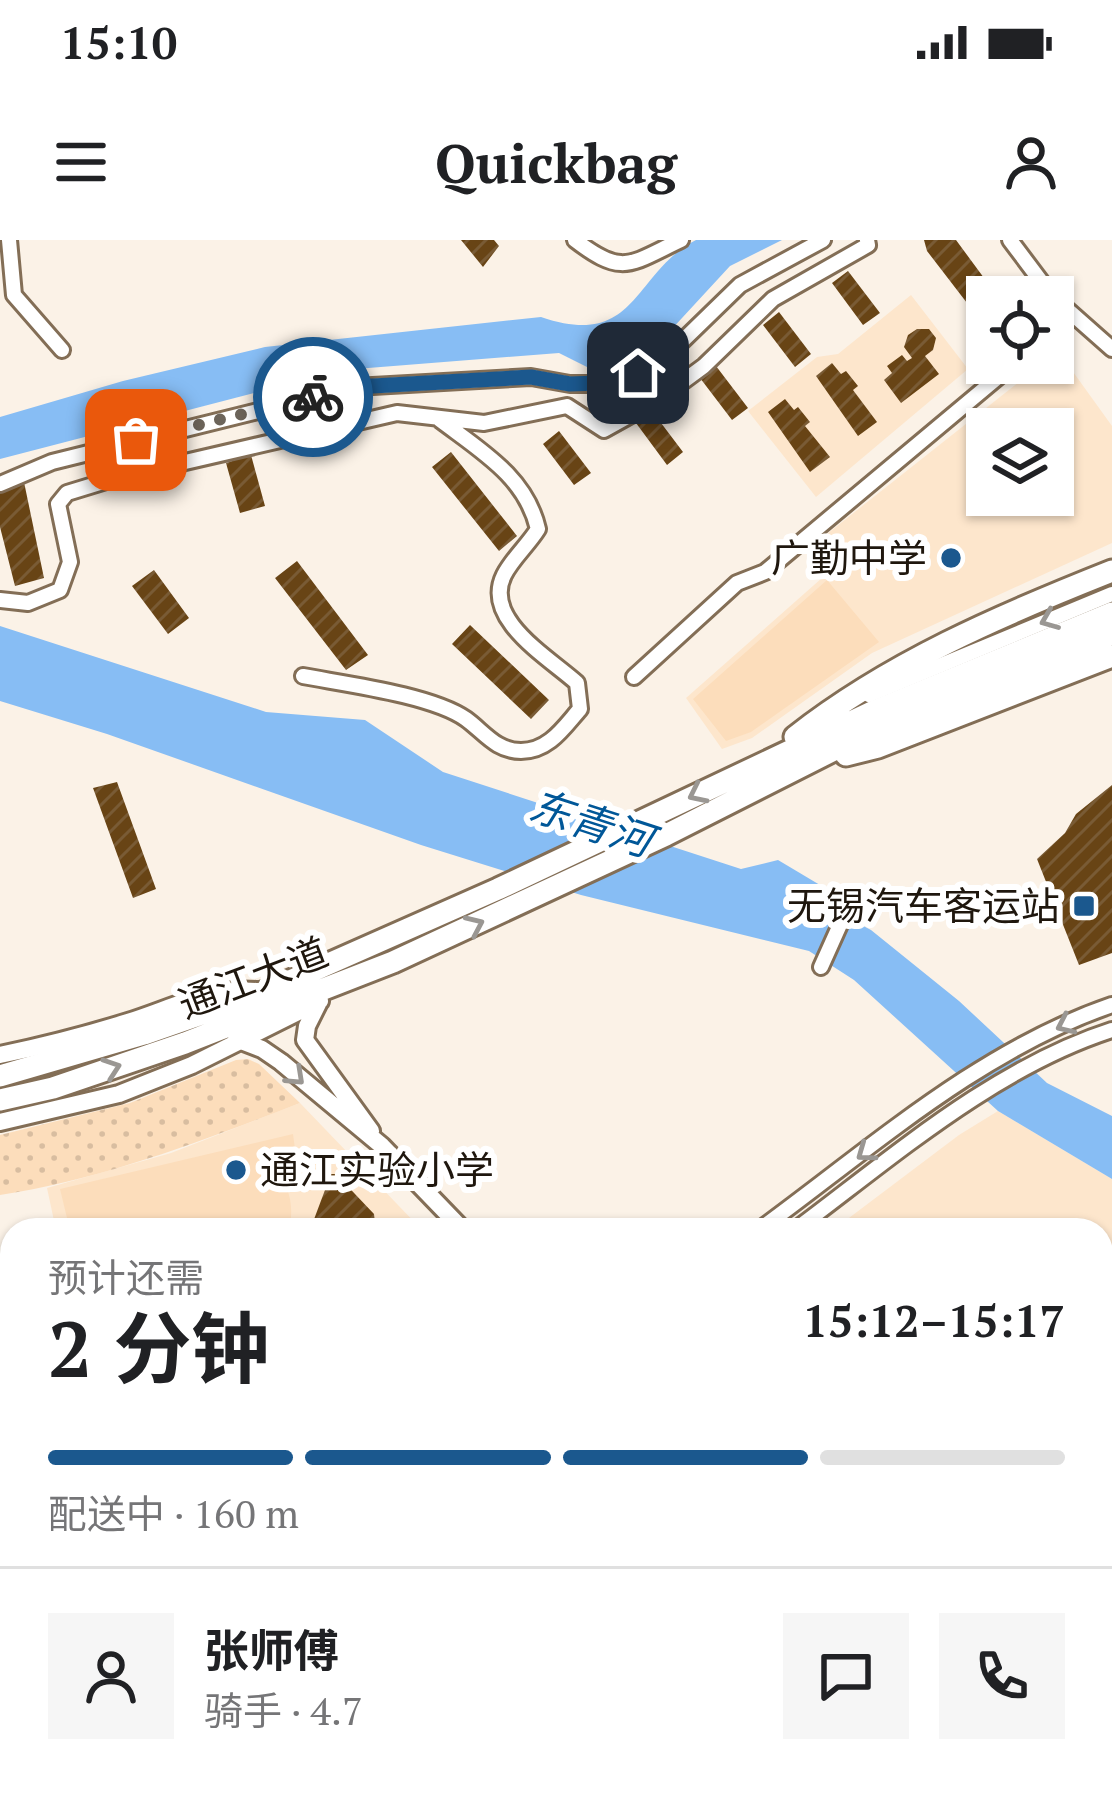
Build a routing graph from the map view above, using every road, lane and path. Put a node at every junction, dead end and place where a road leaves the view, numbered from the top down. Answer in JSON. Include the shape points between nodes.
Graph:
{"nodes":[{"id":1,"x":9,"y":240,"type":"edge"},
{"id":2,"x":575,"y":240,"type":"edge"},
{"id":3,"x":681,"y":240,"type":"edge"},
{"id":4,"x":824,"y":240,"type":"edge"},
{"id":5,"x":867,"y":240,"type":"edge"},
{"id":6,"x":1010,"y":240,"type":"edge"},
{"id":7,"x":1039,"y":276,"type":"edge"},
{"id":8,"x":1074,"y":318,"type":"edge"},
{"id":9,"x":1112,"y":349,"type":"edge"},
{"id":10,"x":62,"y":350,"type":"dead end"},
{"id":11,"x":990,"y":384,"type":"edge"},
{"id":12,"x":311,"y":397,"type":"junction"},
{"id":13,"x":440,"y":420,"type":"junction"},
{"id":14,"x":319,"y":430,"type":"junction"},
{"id":15,"x":0,"y":484,"type":"edge"},
{"id":16,"x":1112,"y":571,"type":"edge"},
{"id":17,"x":1112,"y":594,"type":"edge"},
{"id":18,"x":0,"y":600,"type":"edge"},
{"id":19,"x":1112,"y":613,"type":"edge"},
{"id":20,"x":1112,"y":634,"type":"edge"},
{"id":21,"x":1112,"y":656,"type":"edge"},
{"id":22,"x":303,"y":676,"type":"dead end"},
{"id":23,"x":634,"y":677,"type":"dead end"},
{"id":24,"x":826,"y":713,"type":"junction"},
{"id":25,"x":768,"y":759,"type":"junction"},
{"id":26,"x":804,"y":765,"type":"junction"},
{"id":27,"x":843,"y":918,"type":"dead end"},
{"id":28,"x":821,"y":967,"type":"dead end"},
{"id":29,"x":266,"y":992,"type":"junction"},
{"id":30,"x":328,"y":993,"type":"junction"},
{"id":31,"x":1112,"y":1004,"type":"edge"},
{"id":32,"x":1112,"y":1030,"type":"edge"},
{"id":33,"x":199,"y":1038,"type":"junction"},
{"id":34,"x":244,"y":1040,"type":"junction"},
{"id":35,"x":0,"y":1055,"type":"edge"},
{"id":36,"x":0,"y":1076,"type":"edge"},
{"id":37,"x":0,"y":1100,"type":"edge"},
{"id":38,"x":0,"y":1122,"type":"edge"},
{"id":39,"x":382,"y":1146,"type":"junction"},
{"id":40,"x":451,"y":1218,"type":"edge"},
{"id":41,"x":775,"y":1218,"type":"edge"},
{"id":42,"x":812,"y":1218,"type":"edge"}],
"edges":[{"from":1,"to":10,"type":"street","via":[[14,295]]},
{"from":2,"to":3,"type":"street","via":[[605,262],[626,265]]},
{"from":4,"to":12,"type":"street","via":[[740,285],[638,373],[599,383],[531,377]]},
{"from":5,"to":13,"type":"street","via":[[773,299],[658,400],[604,430],[567,406],[484,424]]},
{"from":6,"to":7,"type":"street"},
{"from":8,"to":9,"type":"street"},
{"from":11,"to":23,"type":"street","via":[[765,572],[737,583]]},
{"from":12,"to":14,"type":"street"},
{"from":12,"to":15,"type":"street","via":[[52,462]]},
{"from":13,"to":14,"type":"street","via":[[397,413]]},
{"from":13,"to":22,"type":"street","via":[[507,471],[532,503],[538,529],[505,571],[497,591],[502,616],[577,683],[580,709],[550,743],[521,751],[494,745],[462,716]]},
{"from":14,"to":18,"type":"street","via":[[67,493],[58,504],[70,562],[60,590],[28,603]]},
{"from":16,"to":24,"type":"highway","via":[[948,642]]},
{"from":17,"to":24,"type":"street","one_way":true},
{"from":19,"to":25,"type":"highway"},
{"from":20,"to":26,"type":"highway"},
{"from":21,"to":26,"type":"highway","via":[[878,747]]},
{"from":24,"to":25,"type":"highway"},
{"from":25,"to":29,"type":"highway","name":"通江大道","one_way":true},
{"from":30,"to":26,"type":"highway","name":"通江大道","one_way":true},
{"from":27,"to":28,"type":"street"},
{"from":29,"to":35,"type":"main road","via":[[200,996]]},
{"from":29,"to":36,"type":"highway","name":"通江大道"},
{"from":30,"to":33,"type":"highway","name":"通江大道"},
{"from":30,"to":34,"type":"main road"},
{"from":30,"to":39,"type":"main road","via":[[305,1040]]},
{"from":31,"to":41,"type":"street","one_way":true,"via":[[959,1083]]},
{"from":32,"to":42,"type":"street","via":[[979,1097]]},
{"from":33,"to":34,"type":"main road"},
{"from":37,"to":33,"type":"highway","name":"通江大道","one_way":true},
{"from":34,"to":38,"type":"main road","via":[[119,1094]]},
{"from":34,"to":39,"type":"main road","one_way":true},
{"from":39,"to":40,"type":"main road"}]}
